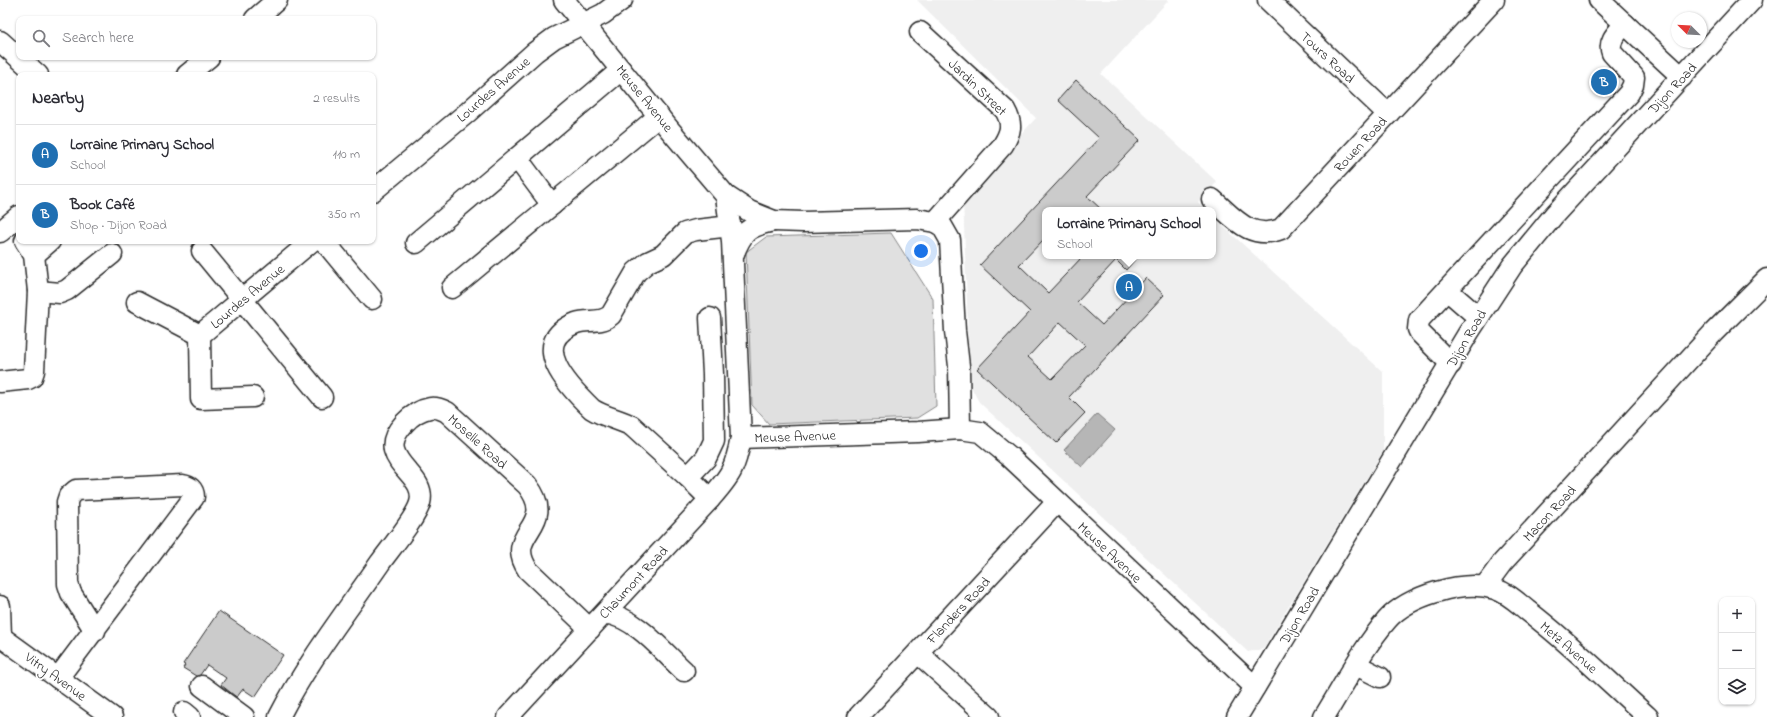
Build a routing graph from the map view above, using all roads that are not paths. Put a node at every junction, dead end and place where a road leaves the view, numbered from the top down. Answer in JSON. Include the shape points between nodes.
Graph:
{"nodes":[{"id":1,"x":278,"y":0,"type":"edge"},
{"id":2,"x":564,"y":0,"type":"edge"},
{"id":3,"x":622,"y":0,"type":"edge"},
{"id":4,"x":1268,"y":0,"type":"edge"},
{"id":5,"x":1494,"y":0,"type":"edge"},
{"id":6,"x":1599,"y":0,"type":"edge"},
{"id":7,"x":1752,"y":0,"type":"edge"},
{"id":8,"x":258,"y":16,"type":"edge"},
{"id":9,"x":584,"y":24,"type":"junction"},
{"id":10,"x":1625,"y":24,"type":"junction"},
{"id":11,"x":920,"y":32,"type":"dead end"},
{"id":12,"x":0,"y":41,"type":"edge"},
{"id":13,"x":16,"y":55,"type":"edge"},
{"id":14,"x":21,"y":60,"type":"edge"},
{"id":15,"x":204,"y":60,"type":"edge"},
{"id":16,"x":621,"y":70,"type":"junction"},
{"id":17,"x":35,"y":72,"type":"edge"},
{"id":18,"x":190,"y":72,"type":"edge"},
{"id":19,"x":1682,"y":77,"type":"junction"},
{"id":20,"x":1388,"y":114,"type":"junction"},
{"id":21,"x":659,"y":116,"type":"junction"},
{"id":22,"x":517,"y":158,"type":"junction"},
{"id":23,"x":376,"y":189,"type":"edge"},
{"id":24,"x":1535,"y":195,"type":"junction"},
{"id":25,"x":726,"y":196,"type":"junction"},
{"id":26,"x":1212,"y":199,"type":"dead end"},
{"id":27,"x":552,"y":205,"type":"junction"},
{"id":28,"x":1554,"y":215,"type":"junction"},
{"id":29,"x":1511,"y":220,"type":"junction"},
{"id":30,"x":774,"y":222,"type":"junction"},
{"id":31,"x":935,"y":222,"type":"junction"},
{"id":32,"x":731,"y":226,"type":"junction"},
{"id":33,"x":1532,"y":241,"type":"junction"},
{"id":34,"x":416,"y":243,"type":"dead end"},
{"id":35,"x":41,"y":244,"type":"edge"},
{"id":36,"x":308,"y":244,"type":"edge"},
{"id":37,"x":326,"y":244,"type":"edge"},
{"id":38,"x":30,"y":248,"type":"edge"},
{"id":39,"x":1485,"y":248,"type":"junction"},
{"id":40,"x":202,"y":251,"type":"dead end"},
{"id":41,"x":112,"y":254,"type":"dead end"},
{"id":42,"x":733,"y":256,"type":"junction"},
{"id":43,"x":1508,"y":271,"type":"junction"},
{"id":44,"x":1764,"y":287,"type":"edge"},
{"id":45,"x":452,"y":288,"type":"dead end"},
{"id":46,"x":1447,"y":290,"type":"junction"},
{"id":47,"x":38,"y":291,"type":"junction"},
{"id":48,"x":372,"y":299,"type":"dead end"},
{"id":49,"x":241,"y":300,"type":"junction"},
{"id":50,"x":137,"y":302,"type":"dead end"},
{"id":51,"x":1478,"y":317,"type":"junction"},
{"id":52,"x":710,"y":318,"type":"dead end"},
{"id":53,"x":200,"y":335,"type":"junction"},
{"id":54,"x":1451,"y":364,"type":"junction"},
{"id":55,"x":0,"y":382,"type":"edge"},
{"id":56,"x":253,"y":397,"type":"dead end"},
{"id":57,"x":322,"y":397,"type":"dead end"},
{"id":58,"x":960,"y":429,"type":"junction"},
{"id":59,"x":741,"y":438,"type":"junction"},
{"id":60,"x":688,"y":477,"type":"junction"},
{"id":61,"x":710,"y":499,"type":"junction"},
{"id":62,"x":1057,"y":502,"type":"junction"},
{"id":63,"x":1484,"y":586,"type":"junction"},
{"id":64,"x":0,"y":606,"type":"edge"},
{"id":65,"x":605,"y":613,"type":"junction"},
{"id":66,"x":590,"y":629,"type":"junction"},
{"id":67,"x":95,"y":631,"type":"junction"},
{"id":68,"x":1,"y":636,"type":"edge"},
{"id":69,"x":918,"y":653,"type":"junction"},
{"id":70,"x":1356,"y":665,"type":"junction"},
{"id":71,"x":684,"y":671,"type":"dead end"},
{"id":72,"x":58,"y":678,"type":"junction"},
{"id":73,"x":1380,"y":678,"type":"dead end"},
{"id":74,"x":202,"y":686,"type":"dead end"},
{"id":75,"x":1255,"y":686,"type":"junction"},
{"id":76,"x":112,"y":717,"type":"edge"},
{"id":77,"x":244,"y":717,"type":"edge"},
{"id":78,"x":279,"y":717,"type":"edge"},
{"id":79,"x":508,"y":717,"type":"edge"},
{"id":80,"x":858,"y":717,"type":"edge"},
{"id":81,"x":988,"y":717,"type":"edge"},
{"id":82,"x":1237,"y":717,"type":"edge"},
{"id":83,"x":1324,"y":717,"type":"edge"},
{"id":84,"x":1648,"y":717,"type":"edge"}],
"edges":[{"from":1,"to":8,"type":"street"},
{"from":2,"to":9,"type":"street","name":"Meuse Avenue"},
{"from":3,"to":9,"type":"street","name":"Lourdes Avenue"},
{"from":4,"to":20,"type":"street","name":"Tours Road"},
{"from":5,"to":20,"type":"street","name":"Rouen Road"},
{"from":6,"to":10,"type":"street"},
{"from":7,"to":19,"type":"street","name":"Dijon Road"},
{"from":9,"to":16,"type":"street","name":"Meuse Avenue"},
{"from":9,"to":23,"type":"street","name":"Lourdes Avenue","via":[[554,38],[535,52]]},
{"from":10,"to":19,"type":"street"},
{"from":10,"to":24,"type":"street","via":[[1612,38],[1610,48],[1634,77],[1629,93]]},
{"from":11,"to":31,"type":"street","name":"Jardin Street","via":[[1005,110],[1011,127],[1002,145]]},
{"from":12,"to":13,"type":"street"},
{"from":14,"to":17,"type":"street"},
{"from":15,"to":18,"type":"street"},
{"from":16,"to":21,"type":"street","name":"Meuse Avenue"},
{"from":16,"to":22,"type":"street"},
{"from":19,"to":28,"type":"street","name":"Dijon Road"},
{"from":20,"to":26,"type":"street","name":"Rouen Road","via":[[1280,229],[1272,233],[1255,232],[1241,224]]},
{"from":21,"to":25,"type":"street","name":"Meuse Avenue"},
{"from":21,"to":27,"type":"street"},
{"from":22,"to":27,"type":"street"},
{"from":22,"to":34,"type":"street"},
{"from":24,"to":28,"type":"street"},
{"from":24,"to":29,"type":"street"},
{"from":25,"to":30,"type":"street","name":"Meuse Avenue","via":[[749,211]]},
{"from":25,"to":32,"type":"street","name":"Meuse Avenue"},
{"from":27,"to":45,"type":"street"},
{"from":28,"to":33,"type":"street","name":"Dijon Road"},
{"from":29,"to":33,"type":"street"},
{"from":29,"to":39,"type":"street"},
{"from":30,"to":31,"type":"street","name":"Meuse Avenue","via":[[917,219]]},
{"from":30,"to":42,"type":"street","name":"Meuse Avenue","via":[[750,228],[741,236]]},
{"from":31,"to":58,"type":"street","via":[[942,226],[950,240],[959,366]]},
{"from":32,"to":42,"type":"street","name":"Meuse Avenue"},
{"from":32,"to":60,"type":"street","via":[[686,233],[663,255],[648,262],[636,272],[606,320],[570,326],[552,345],[559,371],[592,409],[632,426]]},
{"from":33,"to":43,"type":"street","name":"Dijon Road"},
{"from":35,"to":38,"type":"street"},
{"from":36,"to":49,"type":"street","name":"Lourdes Avenue"},
{"from":37,"to":48,"type":"street"},
{"from":38,"to":47,"type":"street"},
{"from":39,"to":43,"type":"street"},
{"from":39,"to":46,"type":"street"},
{"from":40,"to":49,"type":"street"},
{"from":41,"to":47,"type":"street","via":[[67,290],[60,293]]},
{"from":42,"to":59,"type":"street","name":"Meuse Avenue"},
{"from":43,"to":51,"type":"street","name":"Dijon Road"},
{"from":44,"to":63,"type":"street","name":"Macon Road","via":[[1709,337],[1502,563]]},
{"from":46,"to":51,"type":"street"},
{"from":46,"to":54,"type":"street","via":[[1418,320],[1418,329]]},
{"from":47,"to":55,"type":"street","via":[[32,377]]},
{"from":49,"to":53,"type":"street","name":"Lourdes Avenue"},
{"from":49,"to":57,"type":"street"},
{"from":50,"to":53,"type":"street"},
{"from":51,"to":54,"type":"street","name":"Dijon Road"},
{"from":52,"to":60,"type":"street","via":[[714,441],[706,458]]},
{"from":53,"to":56,"type":"street","via":[[201,399]]},
{"from":54,"to":75,"type":"street","name":"Dijon Road"},
{"from":58,"to":59,"type":"street","name":"Meuse Avenue"},
{"from":58,"to":62,"type":"street","name":"Meuse Avenue","via":[[980,432]]},
{"from":59,"to":61,"type":"street","name":"Chaumont Road","via":[[734,469]]},
{"from":60,"to":61,"type":"street"},
{"from":61,"to":65,"type":"street","name":"Chaumont Road"},
{"from":62,"to":69,"type":"street","name":"Flanders Road"},
{"from":62,"to":75,"type":"street","name":"Meuse Avenue"},
{"from":63,"to":70,"type":"street","via":[[1446,589],[1417,599],[1401,608],[1384,624]]},
{"from":63,"to":84,"type":"street","name":"Metz Avenue","via":[[1504,593],[1537,618]]},
{"from":64,"to":68,"type":"street"},
{"from":65,"to":66,"type":"street","name":"Chaumont Road"},
{"from":65,"to":71,"type":"street","via":[[615,614],[630,623]]},
{"from":66,"to":78,"type":"street","name":"Moselle Road","via":[[523,563],[520,550],[522,542],[538,511],[535,495],[447,412],[438,408],[423,410],[406,422],[394,438],[398,459],[420,488],[420,503],[296,684]]},
{"from":66,"to":79,"type":"street","name":"Chaumont Road"},
{"from":67,"to":67,"type":"street","via":[[194,497],[194,492],[187,486],[182,484],[76,490],[69,496],[68,584]]},
{"from":67,"to":72,"type":"street"},
{"from":68,"to":72,"type":"street","name":"Vitry Avenue"},
{"from":69,"to":80,"type":"street","name":"Flanders Road"},
{"from":69,"to":81,"type":"street"},
{"from":70,"to":73,"type":"street"},
{"from":70,"to":83,"type":"street"},
{"from":72,"to":76,"type":"street","name":"Vitry Avenue"},
{"from":74,"to":77,"type":"street"},
{"from":75,"to":82,"type":"street","name":"Dijon Road"}]}
